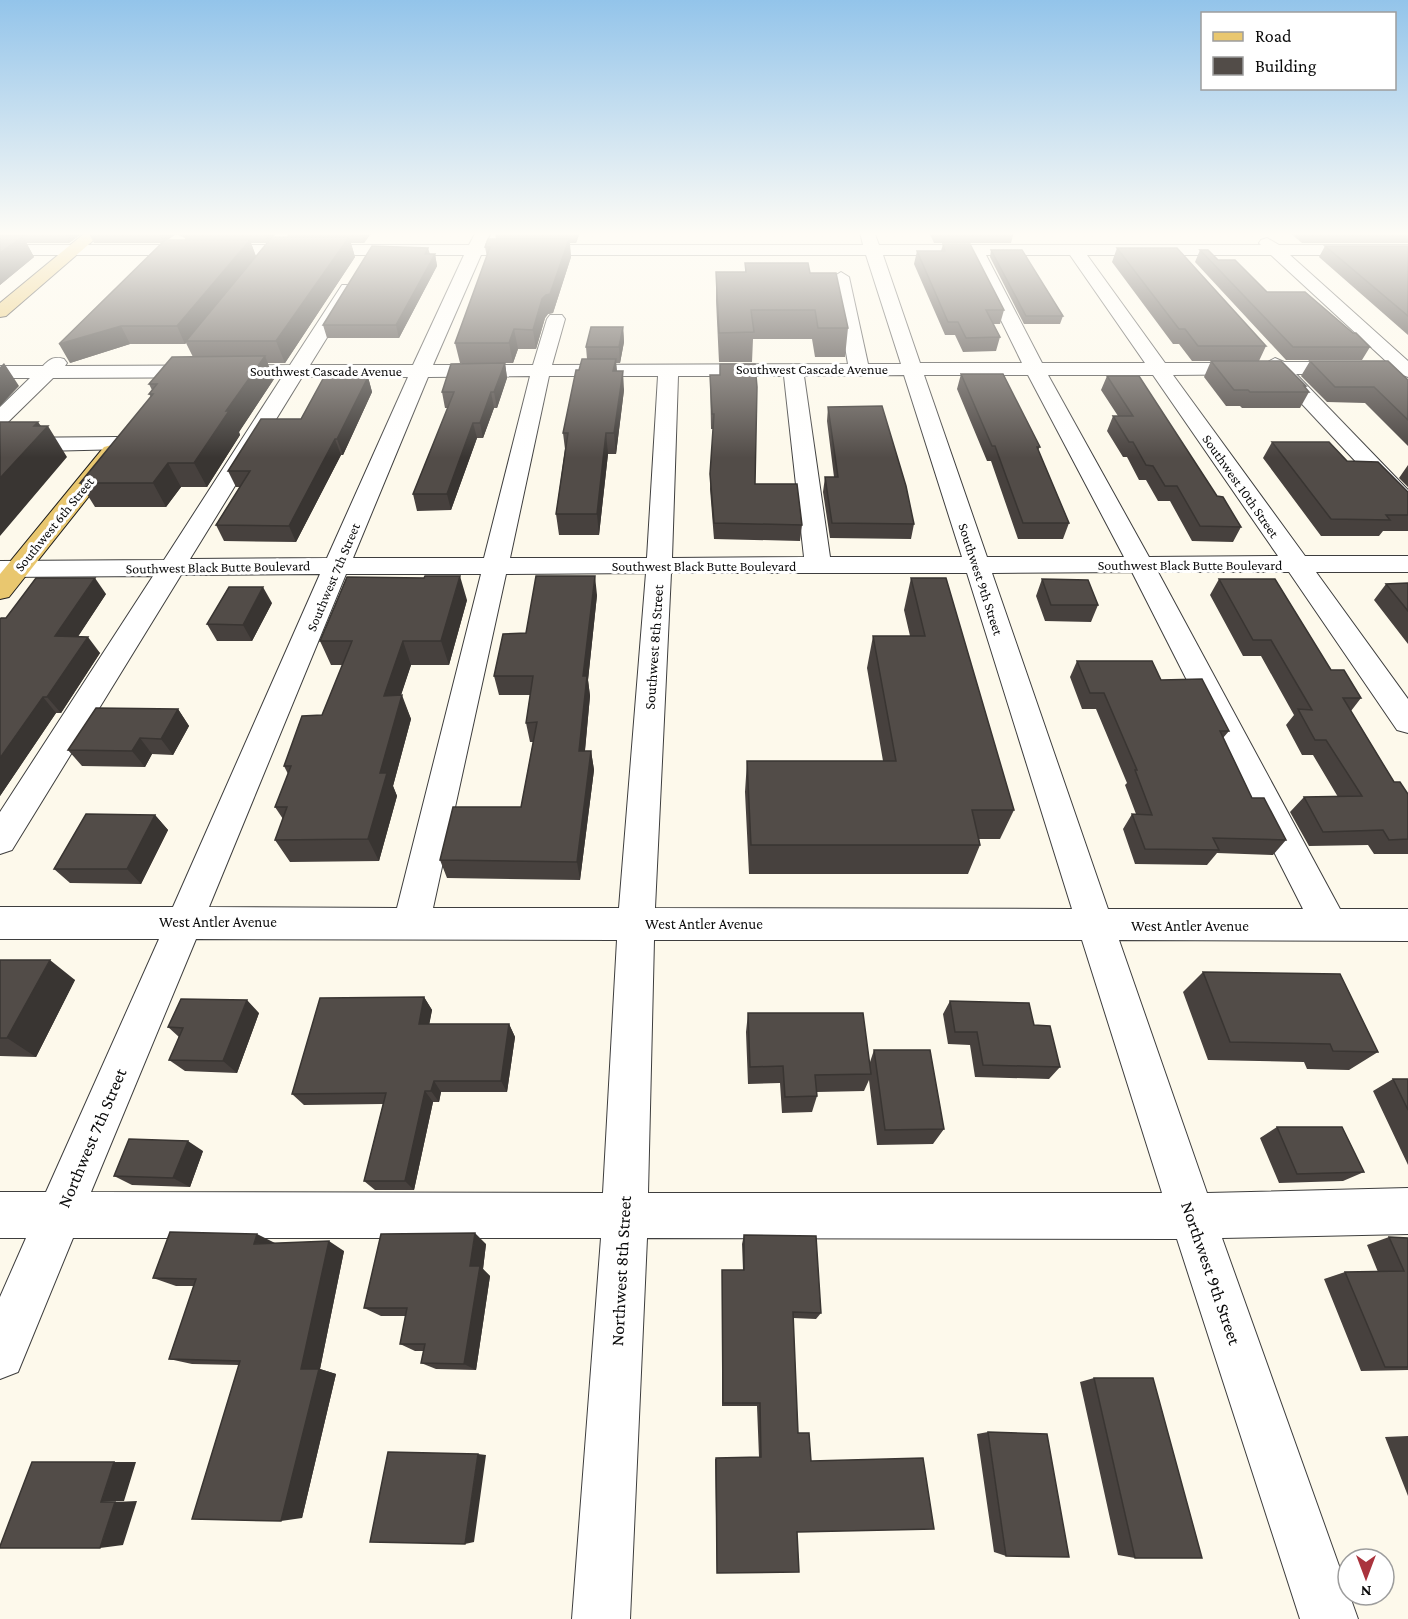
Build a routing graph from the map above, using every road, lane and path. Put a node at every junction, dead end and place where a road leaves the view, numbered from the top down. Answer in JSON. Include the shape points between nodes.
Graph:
{"nodes":[{"id":1,"x":334,"y":308,"type":"edge"},
{"id":2,"x":449,"y":308,"type":"edge"},
{"id":3,"x":847,"y":308,"type":"edge"},
{"id":4,"x":892,"y":308,"type":"edge"},
{"id":5,"x":1004,"y":308,"type":"edge"},
{"id":6,"x":1116,"y":308,"type":"edge"},
{"id":7,"x":1339,"y":308,"type":"edge"},
{"id":8,"x":556,"y":319,"type":"dead end"},
{"id":9,"x":72,"y":347,"type":"edge"},
{"id":10,"x":1264,"y":351,"type":"edge"},
{"id":11,"x":181,"y":363,"type":"junction"},
{"id":12,"x":1279,"y":368,"type":"junction"},
{"id":13,"x":793,"y":369,"type":"junction"},
{"id":14,"x":859,"y":369,"type":"junction"},
{"id":15,"x":912,"y":369,"type":"junction"},
{"id":16,"x":1035,"y":369,"type":"junction"},
{"id":17,"x":1159,"y":369,"type":"junction"},
{"id":18,"x":1407,"y":369,"type":"edge"},
{"id":19,"x":420,"y":370,"type":"junction"},
{"id":20,"x":541,"y":370,"type":"junction"},
{"id":21,"x":668,"y":370,"type":"junction"},
{"id":22,"x":294,"y":371,"type":"junction"},
{"id":23,"x":0,"y":372,"type":"edge"},
{"id":24,"x":48,"y":372,"type":"junction"},
{"id":25,"x":161,"y":389,"type":"edge"},
{"id":26,"x":0,"y":419,"type":"edge"},
{"id":27,"x":133,"y":424,"type":"edge"},
{"id":28,"x":118,"y":444,"type":"junction"},
{"id":29,"x":0,"y":445,"type":"edge"},
{"id":30,"x":1408,"y":504,"type":"edge"},
{"id":31,"x":1296,"y":564,"type":"junction"},
{"id":32,"x":1408,"y":564,"type":"edge"},
{"id":33,"x":977,"y":565,"type":"junction"},
{"id":34,"x":1141,"y":565,"type":"junction"},
{"id":35,"x":338,"y":566,"type":"junction"},
{"id":36,"x":496,"y":566,"type":"junction"},
{"id":37,"x":659,"y":566,"type":"junction"},
{"id":38,"x":818,"y":566,"type":"junction"},
{"id":39,"x":171,"y":568,"type":"junction"},
{"id":40,"x":9,"y":569,"type":"edge"},
{"id":41,"x":0,"y":591,"type":"edge"},
{"id":42,"x":1408,"y":722,"type":"edge"},
{"id":43,"x":0,"y":840,"type":"edge"},
{"id":44,"x":183,"y":922,"type":"junction"},
{"id":45,"x":412,"y":922,"type":"junction"},
{"id":46,"x":0,"y":923,"type":"edge"},
{"id":47,"x":636,"y":923,"type":"junction"},
{"id":48,"x":1408,"y":925,"type":"edge"},
{"id":49,"x":1096,"y":926,"type":"junction"},
{"id":50,"x":1330,"y":926,"type":"junction"},
{"id":51,"x":1408,"y":1211,"type":"edge"},
{"id":52,"x":60,"y":1214,"type":"junction"},
{"id":53,"x":625,"y":1214,"type":"junction"},
{"id":54,"x":0,"y":1215,"type":"edge"},
{"id":55,"x":1192,"y":1216,"type":"junction"},
{"id":56,"x":0,"y":1354,"type":"edge"},
{"id":57,"x":601,"y":1619,"type":"edge"},
{"id":58,"x":1329,"y":1619,"type":"edge"}],
"edges":[{"from":1,"to":22,"type":"street"},
{"from":2,"to":19,"type":"street","name":"Southwest 7th Street"},
{"from":3,"to":14,"type":"street"},
{"from":4,"to":15,"type":"street","name":"Southwest 9th Street"},
{"from":5,"to":16,"type":"street"},
{"from":6,"to":17,"type":"street","name":"Southwest 10th Street"},
{"from":7,"to":18,"type":"street"},
{"from":8,"to":20,"type":"street"},
{"from":9,"to":24,"type":"street"},
{"from":10,"to":12,"type":"street"},
{"from":11,"to":22,"type":"street","name":"Southwest Cascade Avenue"},
{"from":11,"to":24,"type":"street","name":"Southwest Cascade Avenue"},
{"from":11,"to":25,"type":"main road"},
{"from":12,"to":17,"type":"street","name":"Southwest Cascade Avenue"},
{"from":12,"to":18,"type":"street","name":"Southwest Cascade Avenue"},
{"from":12,"to":30,"type":"street"},
{"from":13,"to":14,"type":"street","name":"Southwest Cascade Avenue"},
{"from":13,"to":21,"type":"street","name":"Southwest Cascade Avenue"},
{"from":13,"to":38,"type":"street"},
{"from":14,"to":15,"type":"street","name":"Southwest Cascade Avenue"},
{"from":15,"to":16,"type":"street","name":"Southwest Cascade Avenue"},
{"from":15,"to":33,"type":"street","name":"Southwest 9th Street"},
{"from":16,"to":17,"type":"street","name":"Southwest Cascade Avenue"},
{"from":16,"to":34,"type":"street"},
{"from":17,"to":31,"type":"street","name":"Southwest 10th Street"},
{"from":19,"to":20,"type":"street","name":"Southwest Cascade Avenue"},
{"from":19,"to":22,"type":"street","name":"Southwest Cascade Avenue"},
{"from":19,"to":35,"type":"street","name":"Southwest 7th Street"},
{"from":20,"to":21,"type":"street","name":"Southwest Cascade Avenue"},
{"from":20,"to":36,"type":"street"},
{"from":21,"to":37,"type":"street","name":"Southwest 8th Street"},
{"from":22,"to":39,"type":"street"},
{"from":23,"to":24,"type":"street","name":"Southwest Cascade Avenue"},
{"from":24,"to":26,"type":"street"},
{"from":27,"to":28,"type":"main road","name":"Southwest 6th Street"},
{"from":28,"to":29,"type":"street"},
{"from":28,"to":40,"type":"main road","name":"Southwest 6th Street"},
{"from":31,"to":32,"type":"street","name":"Southwest Black Butte Boulevard"},
{"from":31,"to":34,"type":"street","name":"Southwest Black Butte Boulevard"},
{"from":31,"to":42,"type":"street","name":"Southwest 10th Street"},
{"from":33,"to":34,"type":"street","name":"Southwest Black Butte Boulevard"},
{"from":33,"to":38,"type":"street","name":"Southwest Black Butte Boulevard"},
{"from":33,"to":49,"type":"street","name":"Southwest 9th Street"},
{"from":34,"to":50,"type":"street"},
{"from":35,"to":36,"type":"street","name":"Southwest Black Butte Boulevard"},
{"from":35,"to":39,"type":"street","name":"Southwest Black Butte Boulevard"},
{"from":35,"to":44,"type":"street","name":"Southwest 7th Street"},
{"from":36,"to":37,"type":"street","name":"Southwest Black Butte Boulevard"},
{"from":36,"to":45,"type":"street"},
{"from":37,"to":38,"type":"street","name":"Southwest Black Butte Boulevard"},
{"from":37,"to":47,"type":"street","name":"Southwest 8th Street"},
{"from":39,"to":40,"type":"street","name":"Southwest Black Butte Boulevard"},
{"from":39,"to":43,"type":"street"},
{"from":40,"to":41,"type":"main road","name":"Southwest 6th Street"},
{"from":44,"to":45,"type":"street","name":"West Antler Avenue"},
{"from":44,"to":46,"type":"street","name":"West Antler Avenue"},
{"from":44,"to":52,"type":"street","name":"Northwest 7th Street"},
{"from":45,"to":47,"type":"street","name":"West Antler Avenue"},
{"from":47,"to":49,"type":"street","name":"West Antler Avenue"},
{"from":47,"to":53,"type":"street","name":"Northwest 8th Street"},
{"from":48,"to":50,"type":"street","name":"West Antler Avenue"},
{"from":49,"to":50,"type":"street","name":"West Antler Avenue"},
{"from":49,"to":55,"type":"street","name":"Northwest 9th Street"},
{"from":51,"to":55,"type":"street"},
{"from":52,"to":53,"type":"street"},
{"from":52,"to":54,"type":"street"},
{"from":52,"to":56,"type":"street","name":"Northwest 7th Street"},
{"from":53,"to":55,"type":"street"},
{"from":53,"to":57,"type":"street","name":"Northwest 8th Street"},
{"from":55,"to":58,"type":"street","name":"Northwest 9th Street"}]}
